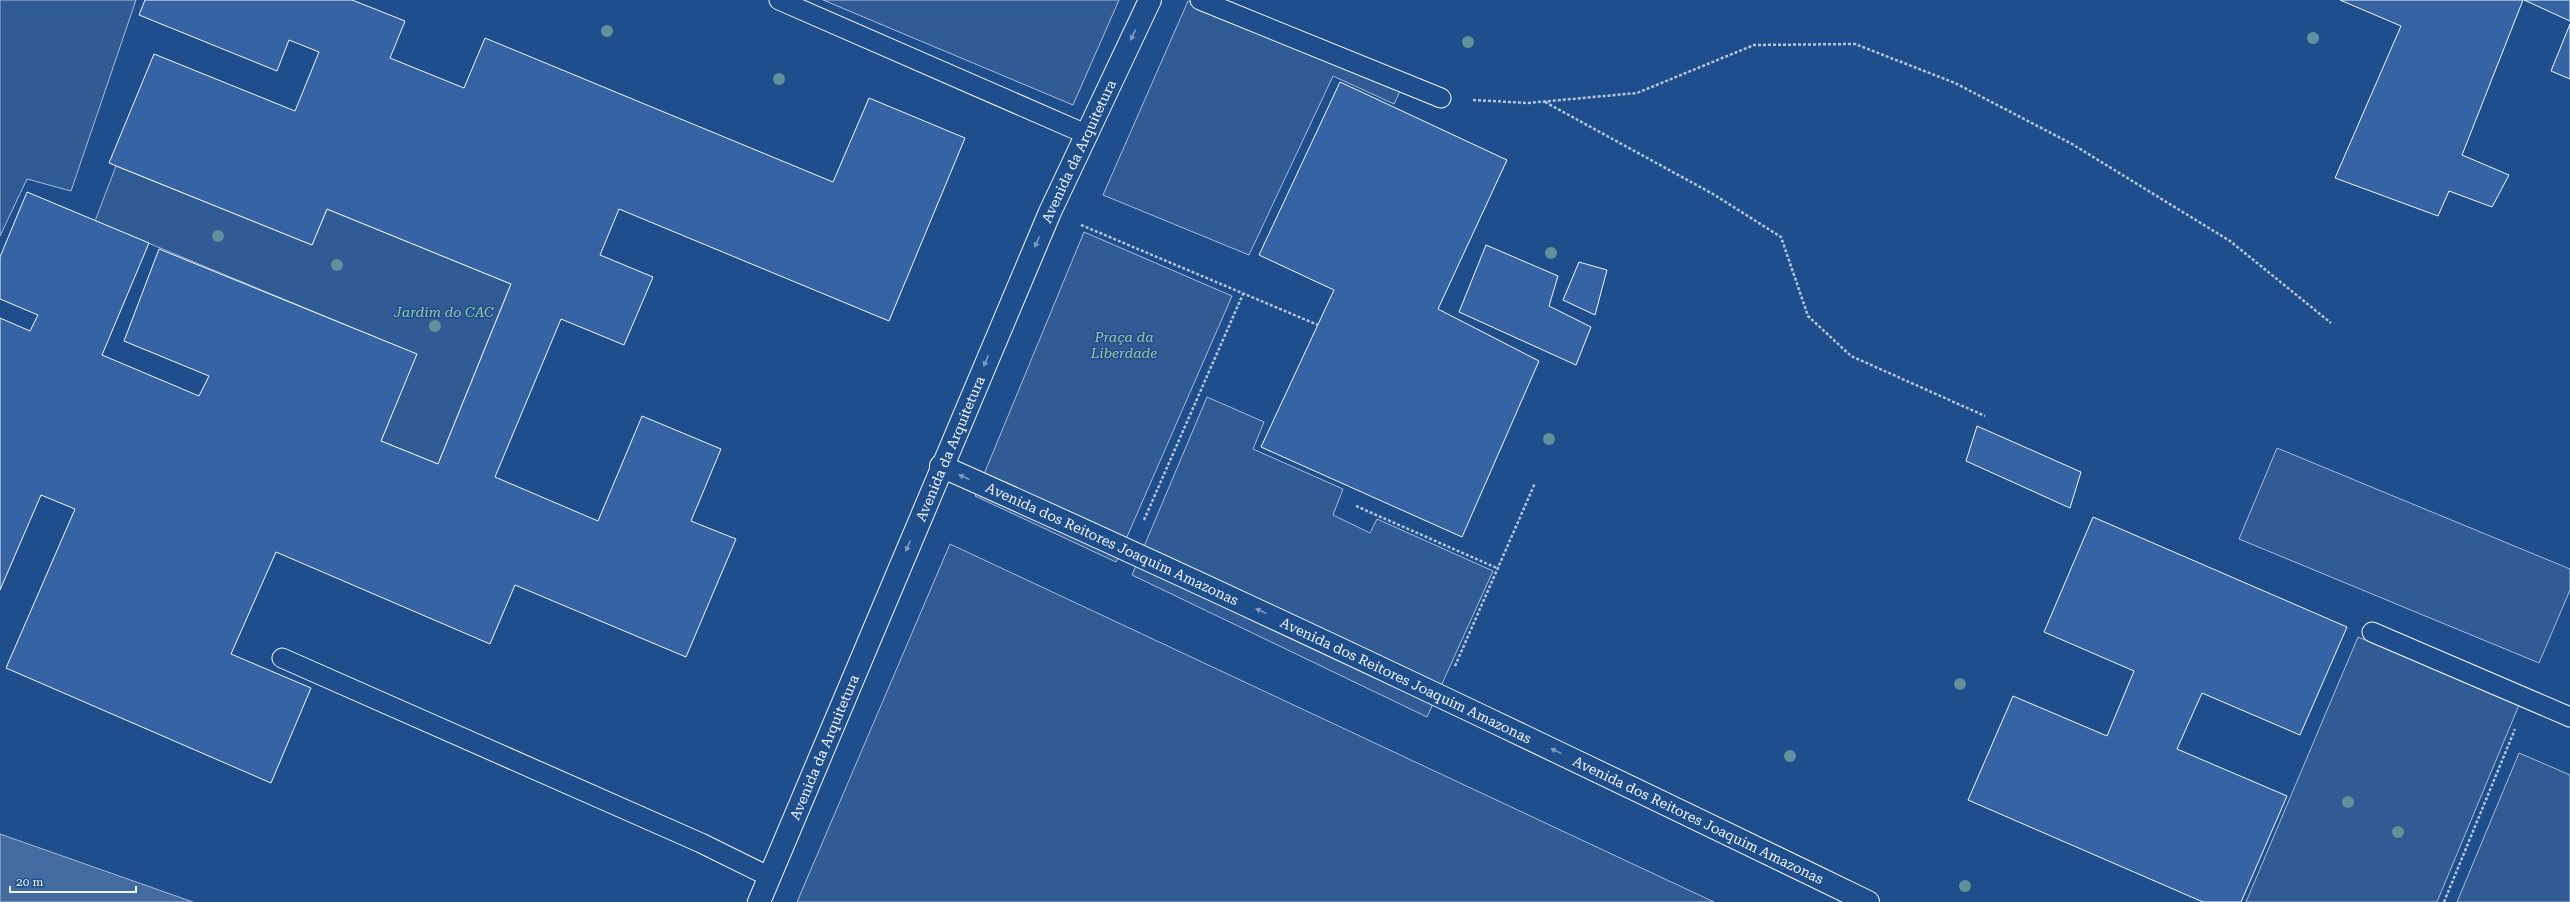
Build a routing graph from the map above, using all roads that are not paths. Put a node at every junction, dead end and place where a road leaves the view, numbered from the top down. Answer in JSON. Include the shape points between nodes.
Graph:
{"nodes":[{"id":1,"x":779,"y":0,"type":"edge"},
{"id":2,"x":1150,"y":0,"type":"edge"},
{"id":3,"x":1200,"y":0,"type":"edge"},
{"id":4,"x":1441,"y":98,"type":"road end"},
{"id":5,"x":1088,"y":135,"type":"junction"},
{"id":6,"x":941,"y":466,"type":"junction"},
{"id":7,"x":2372,"y":632,"type":"dead end"},
{"id":8,"x":282,"y":658,"type":"dead end"},
{"id":9,"x":2570,"y":718,"type":"edge"},
{"id":10,"x":770,"y":877,"type":"junction"},
{"id":11,"x":759,"y":902,"type":"edge"},
{"id":12,"x":1868,"y":902,"type":"edge"}],
"edges":[{"from":1,"to":5,"type":"lane"},
{"from":2,"to":5,"type":"street","name":"Avenida da Arquitetura","one_way":true},
{"from":3,"to":4,"type":"lane"},
{"from":5,"to":6,"type":"street","name":"Avenida da Arquitetura","one_way":true,"via":[[1050,212]]},
{"from":6,"to":10,"type":"street","name":"Avenida da Arquitetura","one_way":true},
{"from":12,"to":6,"type":"street","name":"Avenida dos Reitores Joaquim Amazonas","one_way":true,"via":[[1442,696],[1131,550]]},
{"from":7,"to":9,"type":"lane"},
{"from":8,"to":10,"type":"lane","via":[[701,843]]},
{"from":10,"to":11,"type":"street","name":"Avenida da Arquitetura"}]}
